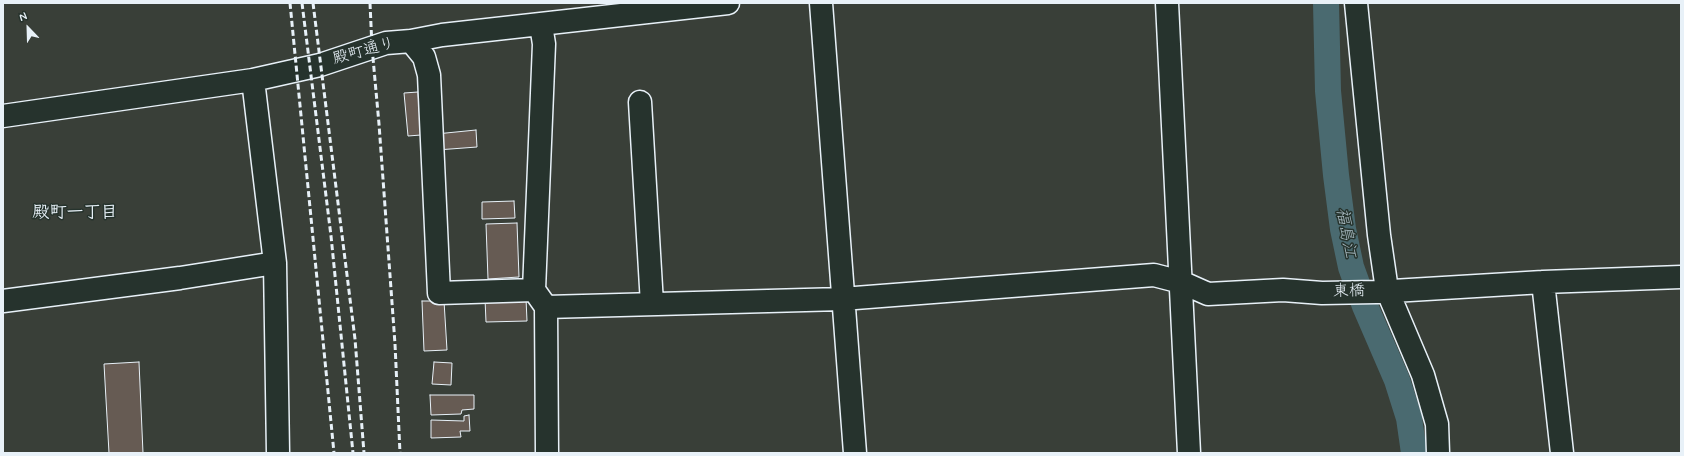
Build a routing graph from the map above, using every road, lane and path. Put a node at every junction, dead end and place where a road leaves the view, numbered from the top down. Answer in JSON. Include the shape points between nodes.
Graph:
{"nodes":[{"id":1,"x":728,"y":3,"type":"edge"},
{"id":2,"x":821,"y":3,"type":"edge"},
{"id":3,"x":1167,"y":3,"type":"edge"},
{"id":4,"x":1356,"y":3,"type":"edge"},
{"id":5,"x":595,"y":10,"type":"edge"},
{"id":6,"x":541,"y":25,"type":"junction"},
{"id":7,"x":411,"y":41,"type":"junction"},
{"id":8,"x":253,"y":80,"type":"junction"},
{"id":9,"x":640,"y":102,"type":"dead end"},
{"id":10,"x":3,"y":116,"type":"edge"},
{"id":11,"x":276,"y":263,"type":"junction"},
{"id":12,"x":1681,"y":277,"type":"edge"},
{"id":13,"x":1181,"y":282,"type":"junction"},
{"id":14,"x":1543,"y":282,"type":"junction"},
{"id":15,"x":1381,"y":291,"type":"junction"},
{"id":16,"x":540,"y":299,"type":"junction"},
{"id":17,"x":842,"y":299,"type":"junction"},
{"id":18,"x":3,"y":301,"type":"edge"},
{"id":19,"x":652,"y":304,"type":"junction"},
{"id":20,"x":278,"y":453,"type":"edge"},
{"id":21,"x":547,"y":453,"type":"edge"},
{"id":22,"x":855,"y":453,"type":"edge"},
{"id":23,"x":1189,"y":453,"type":"edge"},
{"id":24,"x":1438,"y":453,"type":"edge"},
{"id":25,"x":1562,"y":453,"type":"edge"}],
"edges":[{"from":1,"to":5,"type":"street","name":"殿町通り"},
{"from":2,"to":17,"type":"street"},
{"from":3,"to":13,"type":"street"},
{"from":4,"to":15,"type":"street","via":[[1379,234]]},
{"from":5,"to":6,"type":"street","name":"殿町通り"},
{"from":6,"to":7,"type":"street","name":"殿町通り","via":[[442,35]]},
{"from":6,"to":16,"type":"street","via":[[544,44]]},
{"from":7,"to":8,"type":"street","name":"殿町通り","via":[[386,43],[320,65]]},
{"from":7,"to":16,"type":"street","name":"東橋","via":[[424,57],[429,75],[439,293]]},
{"from":8,"to":10,"type":"street","name":"殿町通り"},
{"from":8,"to":11,"type":"street"},
{"from":9,"to":19,"type":"street"},
{"from":11,"to":18,"type":"street"},
{"from":11,"to":20,"type":"street"},
{"from":12,"to":14,"type":"street","name":"東橋"},
{"from":13,"to":15,"type":"street","name":"東橋","via":[[1208,294],[1284,290],[1322,293]]},
{"from":13,"to":17,"type":"street","name":"東橋","via":[[1154,275]]},
{"from":13,"to":23,"type":"street"},
{"from":14,"to":15,"type":"street","name":"東橋"},
{"from":14,"to":25,"type":"street"},
{"from":15,"to":24,"type":"street","via":[[1423,375],[1437,424]]},
{"from":16,"to":19,"type":"street","name":"東橋"},
{"from":16,"to":21,"type":"street"},
{"from":17,"to":19,"type":"street","name":"東橋"},
{"from":17,"to":22,"type":"street"}]}
